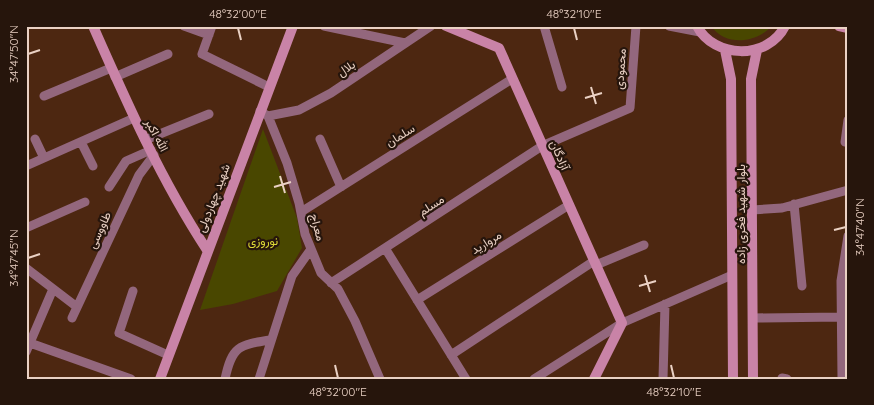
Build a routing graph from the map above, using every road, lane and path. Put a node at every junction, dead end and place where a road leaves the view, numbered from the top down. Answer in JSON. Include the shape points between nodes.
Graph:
{"nodes":[{"id":1,"x":93,"y":26,"type":"edge"},
{"id":2,"x":184,"y":26,"type":"edge"},
{"id":3,"x":293,"y":26,"type":"edge"},
{"id":4,"x":324,"y":26,"type":"edge"},
{"id":5,"x":431,"y":26,"type":"edge"},
{"id":6,"x":446,"y":26,"type":"edge"},
{"id":7,"x":544,"y":26,"type":"edge"},
{"id":8,"x":636,"y":26,"type":"edge"},
{"id":9,"x":669,"y":26,"type":"edge"},
{"id":10,"x":785,"y":26,"type":"edge"},
{"id":11,"x":839,"y":26,"type":"edge"},
{"id":12,"x":848,"y":28,"type":"edge"},
{"id":13,"x":698,"y":29,"type":"edge"},
{"id":14,"x":210,"y":31,"type":"edge"},
{"id":15,"x":406,"y":43,"type":"junction"},
{"id":16,"x":725,"y":50,"type":"junction"},
{"id":17,"x":757,"y":50,"type":"junction"},
{"id":18,"x":168,"y":54,"type":"dead end"},
{"id":19,"x":113,"y":72,"type":"junction"},
{"id":20,"x":512,"y":79,"type":"junction"},
{"id":21,"x":269,"y":87,"type":"junction"},
{"id":22,"x":562,"y":87,"type":"dead end"},
{"id":23,"x":44,"y":96,"type":"dead end"},
{"id":24,"x":264,"y":113,"type":"junction"},
{"id":25,"x":209,"y":114,"type":"dead end"},
{"id":26,"x":134,"y":118,"type":"junction"},
{"id":27,"x":848,"y":120,"type":"edge"},
{"id":28,"x":320,"y":139,"type":"dead end"},
{"id":29,"x":35,"y":140,"type":"dead end"},
{"id":30,"x":145,"y":140,"type":"junction"},
{"id":31,"x":81,"y":142,"type":"junction"},
{"id":32,"x":845,"y":142,"type":"dead end"},
{"id":33,"x":542,"y":146,"type":"junction"},
{"id":34,"x":152,"y":153,"type":"junction"},
{"id":35,"x":44,"y":158,"type":"junction"},
{"id":36,"x":26,"y":166,"type":"edge"},
{"id":37,"x":94,"y":166,"type":"dead end"},
{"id":38,"x":109,"y":186,"type":"dead end"},
{"id":39,"x":341,"y":187,"type":"junction"},
{"id":40,"x":848,"y":190,"type":"edge"},
{"id":41,"x":84,"y":202,"type":"dead end"},
{"id":42,"x":794,"y":204,"type":"junction"},
{"id":43,"x":569,"y":205,"type":"junction"},
{"id":44,"x":752,"y":210,"type":"junction"},
{"id":45,"x":301,"y":212,"type":"junction"},
{"id":46,"x":26,"y":228,"type":"edge"},
{"id":47,"x":848,"y":236,"type":"edge"},
{"id":48,"x":644,"y":245,"type":"dead end"},
{"id":49,"x":385,"y":248,"type":"junction"},
{"id":50,"x":311,"y":249,"type":"junction"},
{"id":51,"x":207,"y":250,"type":"junction"},
{"id":52,"x":595,"y":263,"type":"junction"},
{"id":53,"x":26,"y":268,"type":"edge"},
{"id":54,"x":732,"y":275,"type":"junction"},
{"id":55,"x":332,"y":283,"type":"junction"},
{"id":56,"x":802,"y":286,"type":"dead end"},
{"id":57,"x":53,"y":289,"type":"junction"},
{"id":58,"x":133,"y":291,"type":"dead end"},
{"id":59,"x":418,"y":300,"type":"junction"},
{"id":60,"x":665,"y":304,"type":"junction"},
{"id":61,"x":844,"y":305,"type":"edge"},
{"id":62,"x":77,"y":307,"type":"junction"},
{"id":63,"x":841,"y":317,"type":"junction"},
{"id":64,"x":72,"y":318,"type":"dead end"},
{"id":65,"x":753,"y":318,"type":"junction"},
{"id":66,"x":622,"y":323,"type":"junction"},
{"id":67,"x":270,"y":340,"type":"junction"},
{"id":68,"x":30,"y":343,"type":"junction"},
{"id":69,"x":26,"y":352,"type":"edge"},
{"id":70,"x":168,"y":355,"type":"junction"},
{"id":71,"x":452,"y":355,"type":"junction"},
{"id":72,"x":845,"y":365,"type":"edge"},
{"id":73,"x":131,"y":379,"type":"edge"},
{"id":74,"x":160,"y":379,"type":"edge"},
{"id":75,"x":224,"y":379,"type":"edge"},
{"id":76,"x":260,"y":379,"type":"edge"},
{"id":77,"x":380,"y":379,"type":"edge"},
{"id":78,"x":466,"y":379,"type":"edge"},
{"id":79,"x":534,"y":379,"type":"edge"},
{"id":80,"x":594,"y":379,"type":"edge"},
{"id":81,"x":663,"y":379,"type":"edge"},
{"id":82,"x":733,"y":379,"type":"edge"},
{"id":83,"x":753,"y":379,"type":"edge"},
{"id":84,"x":842,"y":379,"type":"edge"}],
"edges":[{"from":1,"to":19,"type":"street","name":"الله اکبر"},
{"from":2,"to":14,"type":"street"},
{"from":3,"to":21,"type":"street","name":"شهید چهاردولی"},
{"from":4,"to":15,"type":"street"},
{"from":5,"to":15,"type":"street","name":"بلال"},
{"from":6,"to":20,"type":"street","name":"آزادگان","via":[[498,48]]},
{"from":7,"to":22,"type":"street"},
{"from":8,"to":33,"type":"street","name":"محمودی","via":[[630,108]]},
{"from":9,"to":13,"type":"street"},
{"from":10,"to":17,"type":"street","via":[[771,42]]},
{"from":11,"to":12,"type":"street"},
{"from":13,"to":16,"type":"street","via":[[711,43]]},
{"from":14,"to":21,"type":"street","via":[[202,51],[205,56]]},
{"from":15,"to":24,"type":"street","name":"بلال","via":[[331,93],[299,110]]},
{"from":16,"to":17,"type":"street"},
{"from":16,"to":54,"type":"street","name":"بلوار شهید فخری زاده","via":[[731,79]]},
{"from":17,"to":44,"type":"street","name":"بلوار شهید فخری زاده","via":[[751,79]]},
{"from":18,"to":19,"type":"street"},
{"from":19,"to":23,"type":"street"},
{"from":19,"to":26,"type":"street","name":"الله اکبر"},
{"from":20,"to":33,"type":"street","name":"آزادگان"},
{"from":20,"to":39,"type":"street","name":"سلمان"},
{"from":21,"to":24,"type":"street","name":"شهید چهاردولی"},
{"from":24,"to":45,"type":"street","name":"معراج","via":[[287,163]]},
{"from":24,"to":51,"type":"street","name":"شهید چهاردولی"},
{"from":25,"to":30,"type":"street"},
{"from":26,"to":30,"type":"street","name":"الله اکبر"},
{"from":26,"to":31,"type":"street"},
{"from":27,"to":32,"type":"street"},
{"from":28,"to":39,"type":"street"},
{"from":29,"to":35,"type":"street"},
{"from":30,"to":34,"type":"street","name":"الله اکبر"},
{"from":31,"to":35,"type":"street"},
{"from":31,"to":37,"type":"street"},
{"from":33,"to":43,"type":"street","name":"آزادگان"},
{"from":33,"to":49,"type":"street","name":"مسلم"},
{"from":34,"to":38,"type":"street","via":[[126,161]]},
{"from":34,"to":51,"type":"street","name":"الله اکبر","via":[[184,216]]},
{"from":34,"to":62,"type":"street","name":"طاووسی"},
{"from":35,"to":36,"type":"street"},
{"from":39,"to":45,"type":"street","name":"سلمان"},
{"from":40,"to":42,"type":"street"},
{"from":41,"to":46,"type":"street"},
{"from":42,"to":44,"type":"street"},
{"from":42,"to":56,"type":"street"},
{"from":43,"to":52,"type":"street","name":"آزادگان"},
{"from":43,"to":59,"type":"street","name":"مروارید"},
{"from":44,"to":65,"type":"street","name":"بلوار شهید فخری زاده"},
{"from":45,"to":50,"type":"street","name":"معراج"},
{"from":47,"to":61,"type":"street","via":[[841,281]]},
{"from":48,"to":52,"type":"street"},
{"from":49,"to":55,"type":"street","name":"مسلم"},
{"from":49,"to":59,"type":"street"},
{"from":50,"to":55,"type":"street","via":[[321,273]]},
{"from":50,"to":67,"type":"street","name":"معراج","via":[[292,276]]},
{"from":51,"to":70,"type":"street","name":"شهید چهاردولی"},
{"from":52,"to":66,"type":"street","name":"آزادگان"},
{"from":52,"to":71,"type":"street"},
{"from":53,"to":57,"type":"street"},
{"from":54,"to":60,"type":"street"},
{"from":54,"to":82,"type":"street","name":"بلوار شهید فخری زاده"},
{"from":55,"to":77,"type":"street","via":[[355,321]]},
{"from":57,"to":62,"type":"street"},
{"from":57,"to":68,"type":"street"},
{"from":58,"to":70,"type":"street","via":[[119,333]]},
{"from":59,"to":71,"type":"street"},
{"from":60,"to":66,"type":"street"},
{"from":60,"to":81,"type":"street"},
{"from":61,"to":63,"type":"street"},
{"from":62,"to":64,"type":"street","name":"طاووسی"},
{"from":63,"to":65,"type":"street"},
{"from":63,"to":72,"type":"street"},
{"from":65,"to":83,"type":"street","name":"بلوار شهید فخری زاده"},
{"from":66,"to":79,"type":"street"},
{"from":66,"to":80,"type":"street"},
{"from":67,"to":75,"type":"street","via":[[244,344],[229,359]]},
{"from":67,"to":76,"type":"street","name":"معراج"},
{"from":68,"to":69,"type":"street"},
{"from":68,"to":73,"type":"street"},
{"from":70,"to":74,"type":"street","name":"شهید چهاردولی"},
{"from":71,"to":78,"type":"street"},
{"from":72,"to":84,"type":"street"}]}
